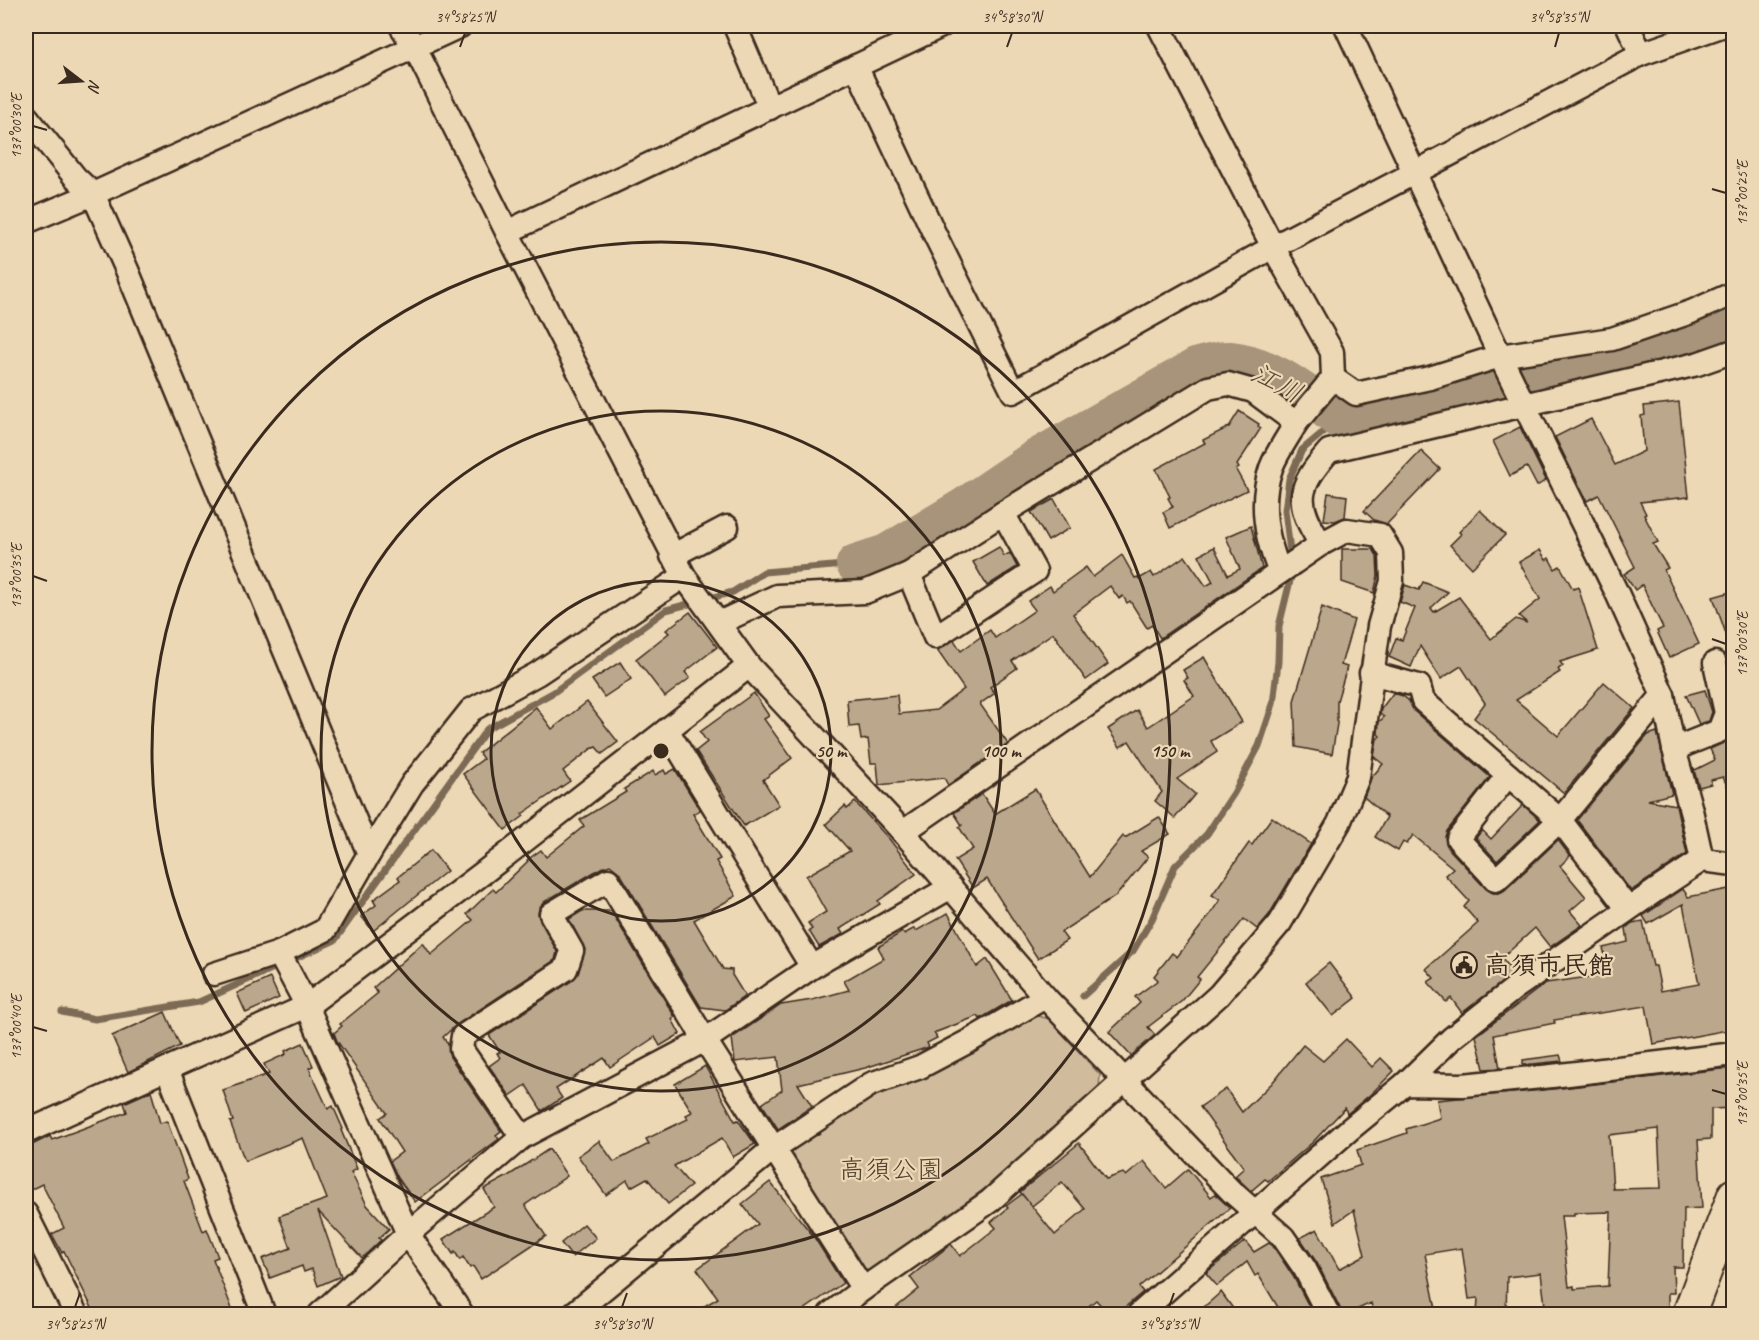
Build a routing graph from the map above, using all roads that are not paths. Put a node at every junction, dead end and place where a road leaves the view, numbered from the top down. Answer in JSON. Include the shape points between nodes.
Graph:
{"nodes":[{"id":1,"x":401,"y":26,"type":"edge"},
{"id":2,"x":460,"y":26,"type":"edge"},
{"id":3,"x":735,"y":26,"type":"edge"},
{"id":4,"x":941,"y":26,"type":"edge"},
{"id":5,"x":1158,"y":26,"type":"edge"},
{"id":6,"x":1346,"y":26,"type":"edge"},
{"id":7,"x":1628,"y":26,"type":"edge"},
{"id":8,"x":1721,"y":26,"type":"edge"},
{"id":9,"x":414,"y":46,"type":"junction"},
{"id":10,"x":1641,"y":54,"type":"junction"},
{"id":11,"x":856,"y":66,"type":"junction"},
{"id":12,"x":770,"y":108,"type":"junction"},
{"id":13,"x":26,"y":116,"type":"edge"},
{"id":14,"x":1416,"y":172,"type":"junction"},
{"id":15,"x":93,"y":194,"type":"junction"},
{"id":16,"x":26,"y":222,"type":"edge"},
{"id":17,"x":507,"y":232,"type":"junction"},
{"id":18,"x":1273,"y":247,"type":"junction"},
{"id":19,"x":1734,"y":293,"type":"edge"},
{"id":20,"x":1734,"y":351,"type":"edge"},
{"id":21,"x":1501,"y":357,"type":"junction"},
{"id":22,"x":1332,"y":378,"type":"junction"},
{"id":23,"x":1524,"y":404,"type":"junction"},
{"id":24,"x":1297,"y":422,"type":"junction"},
{"id":25,"x":1003,"y":513,"type":"junction"},
{"id":26,"x":726,"y":527,"type":"dead end"},
{"id":27,"x":1313,"y":549,"type":"junction"},
{"id":28,"x":672,"y":556,"type":"junction"},
{"id":29,"x":1280,"y":571,"type":"junction"},
{"id":30,"x":909,"y":574,"type":"junction"},
{"id":31,"x":684,"y":576,"type":"junction"},
{"id":32,"x":720,"y":623,"type":"junction"},
{"id":33,"x":1715,"y":663,"type":"dead end"},
{"id":34,"x":749,"y":666,"type":"junction"},
{"id":35,"x":1371,"y":673,"type":"junction"},
{"id":36,"x":1663,"y":695,"type":"junction"},
{"id":37,"x":667,"y":730,"type":"junction"},
{"id":38,"x":1674,"y":749,"type":"junction"},
{"id":39,"x":1508,"y":775,"type":"junction"},
{"id":40,"x":1560,"y":819,"type":"junction"},
{"id":41,"x":903,"y":832,"type":"junction"},
{"id":42,"x":369,"y":854,"type":"junction"},
{"id":43,"x":1702,"y":860,"type":"junction"},
{"id":44,"x":1734,"y":864,"type":"edge"},
{"id":45,"x":951,"y":887,"type":"junction"},
{"id":46,"x":1628,"y":909,"type":"junction"},
{"id":47,"x":279,"y":953,"type":"junction"},
{"id":48,"x":812,"y":967,"type":"junction"},
{"id":49,"x":214,"y":974,"type":"dead end"},
{"id":50,"x":1045,"y":997,"type":"junction"},
{"id":51,"x":307,"y":1006,"type":"junction"},
{"id":52,"x":705,"y":1040,"type":"junction"},
{"id":53,"x":1734,"y":1054,"type":"edge"},
{"id":54,"x":167,"y":1069,"type":"junction"},
{"id":55,"x":1124,"y":1079,"type":"junction"},
{"id":56,"x":1405,"y":1084,"type":"junction"},
{"id":57,"x":26,"y":1132,"type":"edge"},
{"id":58,"x":522,"y":1137,"type":"junction"},
{"id":59,"x":774,"y":1148,"type":"junction"},
{"id":60,"x":1734,"y":1196,"type":"edge"},
{"id":61,"x":1256,"y":1213,"type":"junction"},
{"id":62,"x":26,"y":1214,"type":"edge"},
{"id":63,"x":408,"y":1234,"type":"junction"},
{"id":64,"x":863,"y":1289,"type":"junction"},
{"id":65,"x":75,"y":1314,"type":"edge"},
{"id":66,"x":264,"y":1314,"type":"edge"},
{"id":67,"x":320,"y":1314,"type":"edge"},
{"id":68,"x":462,"y":1314,"type":"edge"},
{"id":69,"x":573,"y":1314,"type":"edge"},
{"id":70,"x":830,"y":1314,"type":"edge"},
{"id":71,"x":1139,"y":1314,"type":"edge"},
{"id":72,"x":1328,"y":1314,"type":"edge"},
{"id":73,"x":1689,"y":1314,"type":"edge"}],
"edges":[{"from":1,"to":9,"type":"street"},
{"from":2,"to":9,"type":"street"},
{"from":3,"to":12,"type":"street"},
{"from":4,"to":11,"type":"street"},
{"from":5,"to":18,"type":"street"},
{"from":6,"to":14,"type":"street"},
{"from":7,"to":10,"type":"street"},
{"from":8,"to":10,"type":"street"},
{"from":9,"to":15,"type":"street"},
{"from":9,"to":17,"type":"street"},
{"from":10,"to":14,"type":"street"},
{"from":11,"to":12,"type":"street"},
{"from":11,"to":18,"type":"street","via":[[1013,392]]},
{"from":12,"to":17,"type":"street"},
{"from":13,"to":15,"type":"street"},
{"from":14,"to":18,"type":"street"},
{"from":14,"to":21,"type":"street"},
{"from":15,"to":16,"type":"street"},
{"from":15,"to":42,"type":"street"},
{"from":17,"to":28,"type":"street"},
{"from":18,"to":22,"type":"street","via":[[1332,352]]},
{"from":19,"to":21,"type":"street","via":[[1612,339]]},
{"from":20,"to":23,"type":"street","via":[[1697,364]]},
{"from":21,"to":22,"type":"street","via":[[1356,394]]},
{"from":21,"to":23,"type":"street"},
{"from":22,"to":24,"type":"street"},
{"from":23,"to":27,"type":"street","via":[[1329,452],[1310,473],[1301,498]]},
{"from":23,"to":36,"type":"street"},
{"from":24,"to":25,"type":"street","via":[[1253,391],[1228,384],[1209,388]]},
{"from":24,"to":29,"type":"street","via":[[1272,467],[1266,492],[1269,546]]},
{"from":25,"to":30,"type":"street"},
{"from":25,"to":30,"type":"street","via":[[1035,571],[935,637]]},
{"from":26,"to":28,"type":"street"},
{"from":27,"to":29,"type":"street"},
{"from":27,"to":35,"type":"street","via":[[1347,530],[1380,535],[1392,553],[1392,581]]},
{"from":28,"to":31,"type":"street"},
{"from":29,"to":41,"type":"street"},
{"from":30,"to":32,"type":"street","via":[[865,592],[777,596]]},
{"from":31,"to":32,"type":"street"},
{"from":31,"to":42,"type":"street","via":[[537,674],[471,710],[412,784]]},
{"from":32,"to":34,"type":"street"},
{"from":33,"to":38,"type":"street","via":[[1726,713],[1719,731]]},
{"from":34,"to":37,"type":"street"},
{"from":34,"to":41,"type":"street"},
{"from":35,"to":39,"type":"street","via":[[1419,686],[1423,701]]},
{"from":35,"to":55,"type":"street","via":[[1358,777],[1339,823],[1280,923],[1219,995]]},
{"from":36,"to":38,"type":"street"},
{"from":36,"to":40,"type":"street"},
{"from":37,"to":48,"type":"street"},
{"from":37,"to":51,"type":"street"},
{"from":38,"to":43,"type":"street"},
{"from":39,"to":40,"type":"street"},
{"from":39,"to":40,"type":"street","via":[[1458,839],[1497,880]]},
{"from":40,"to":46,"type":"street"},
{"from":41,"to":45,"type":"street"},
{"from":42,"to":47,"type":"street","via":[[325,930]]},
{"from":43,"to":44,"type":"street"},
{"from":43,"to":46,"type":"street"},
{"from":45,"to":48,"type":"street"},
{"from":45,"to":50,"type":"street"},
{"from":46,"to":56,"type":"street","via":[[1497,1002],[1452,1038]]},
{"from":47,"to":49,"type":"street"},
{"from":47,"to":51,"type":"street"},
{"from":48,"to":52,"type":"street"},
{"from":50,"to":55,"type":"street"},
{"from":50,"to":59,"type":"street","via":[[972,1040],[920,1066],[871,1084]]},
{"from":51,"to":54,"type":"street"},
{"from":51,"to":63,"type":"street"},
{"from":52,"to":58,"type":"street"},
{"from":52,"to":58,"type":"street","via":[[608,880],[551,914],[572,951],[566,969],[463,1036],[461,1048]]},
{"from":52,"to":59,"type":"street"},
{"from":53,"to":56,"type":"street","via":[[1463,1085]]},
{"from":54,"to":57,"type":"street"},
{"from":54,"to":66,"type":"street"},
{"from":55,"to":61,"type":"street"},
{"from":55,"to":64,"type":"street","via":[[990,1201]]},
{"from":56,"to":61,"type":"street"},
{"from":58,"to":63,"type":"street"},
{"from":59,"to":64,"type":"street"},
{"from":59,"to":69,"type":"street"},
{"from":60,"to":73,"type":"main road"},
{"from":61,"to":71,"type":"street"},
{"from":61,"to":72,"type":"street","via":[[1283,1237]]},
{"from":62,"to":65,"type":"street"},
{"from":63,"to":67,"type":"street"},
{"from":63,"to":68,"type":"street"},
{"from":64,"to":70,"type":"street"}]}
